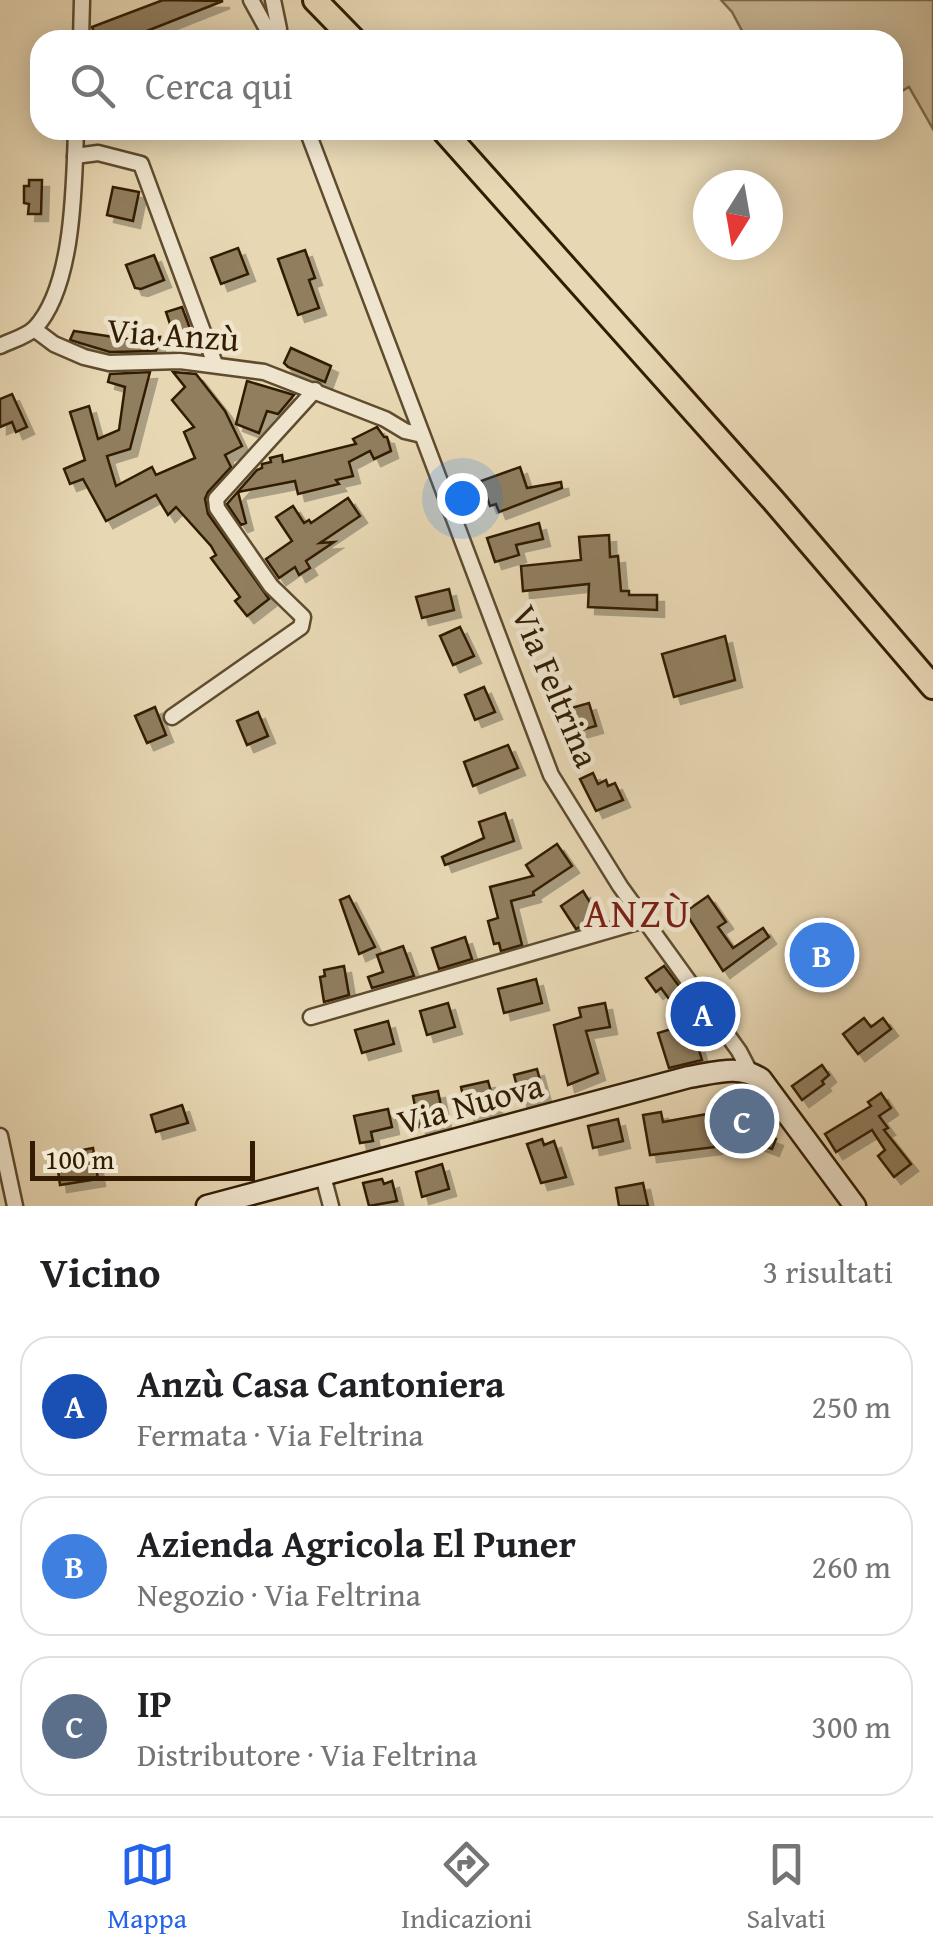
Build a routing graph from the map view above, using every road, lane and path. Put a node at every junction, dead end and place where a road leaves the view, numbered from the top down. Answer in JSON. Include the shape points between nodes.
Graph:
{"nodes":[{"id":1,"x":82,"y":0,"type":"edge"},
{"id":2,"x":251,"y":0,"type":"edge"},
{"id":3,"x":274,"y":0,"type":"edge"},
{"id":4,"x":315,"y":0,"type":"edge"},
{"id":5,"x":81,"y":30,"type":"edge"},
{"id":6,"x":269,"y":30,"type":"edge"},
{"id":7,"x":279,"y":30,"type":"edge"},
{"id":8,"x":344,"y":30,"type":"edge"},
{"id":9,"x":76,"y":140,"type":"edge"},
{"id":10,"x":311,"y":140,"type":"edge"},
{"id":11,"x":452,"y":140,"type":"edge"},
{"id":12,"x":75,"y":156,"type":"junction"},
{"id":13,"x":34,"y":329,"type":"junction"},
{"id":14,"x":0,"y":346,"type":"edge"},
{"id":15,"x":216,"y":364,"type":"junction"},
{"id":16,"x":315,"y":390,"type":"junction"},
{"id":17,"x":422,"y":435,"type":"junction"},
{"id":18,"x":933,"y":687,"type":"edge"},
{"id":19,"x":172,"y":717,"type":"dead end"},
{"id":20,"x":645,"y":920,"type":"junction"},
{"id":21,"x":310,"y":1017,"type":"dead end"},
{"id":22,"x":750,"y":1072,"type":"junction"},
{"id":23,"x":0,"y":1136,"type":"edge"},
{"id":24,"x":324,"y":1176,"type":"junction"},
{"id":25,"x":15,"y":1206,"type":"edge"},
{"id":26,"x":207,"y":1206,"type":"edge"},
{"id":27,"x":330,"y":1206,"type":"edge"},
{"id":28,"x":855,"y":1206,"type":"edge"}],
"edges":[{"from":1,"to":5,"type":"street"},
{"from":2,"to":6,"type":"street"},
{"from":3,"to":7,"type":"street"},
{"from":4,"to":8,"type":"main road"},
{"from":9,"to":12,"type":"street"},
{"from":10,"to":17,"type":"street","name":"Via Feltrina"},
{"from":11,"to":18,"type":"main road"},
{"from":12,"to":13,"type":"street","via":[[68,247],[48,310]]},
{"from":12,"to":15,"type":"street","via":[[98,153],[141,164]]},
{"from":13,"to":14,"type":"street"},
{"from":13,"to":15,"type":"street","name":"Via Anzù","via":[[109,364]]},
{"from":15,"to":16,"type":"street","name":"Via Anzù"},
{"from":16,"to":17,"type":"street","name":"Via Anzù"},
{"from":16,"to":19,"type":"street","via":[[216,498],[272,586],[303,617],[300,626]]},
{"from":17,"to":20,"type":"street","name":"Via Feltrina","via":[[552,775]]},
{"from":20,"to":21,"type":"street"},
{"from":20,"to":22,"type":"street","name":"Via Feltrina"},
{"from":22,"to":24,"type":"street","name":"Via Nuova","via":[[689,1077]]},
{"from":22,"to":28,"type":"street","name":"Via Feltrina"},
{"from":23,"to":25,"type":"street"},
{"from":24,"to":26,"type":"street","name":"Via Nuova"},
{"from":24,"to":27,"type":"street"}]}
